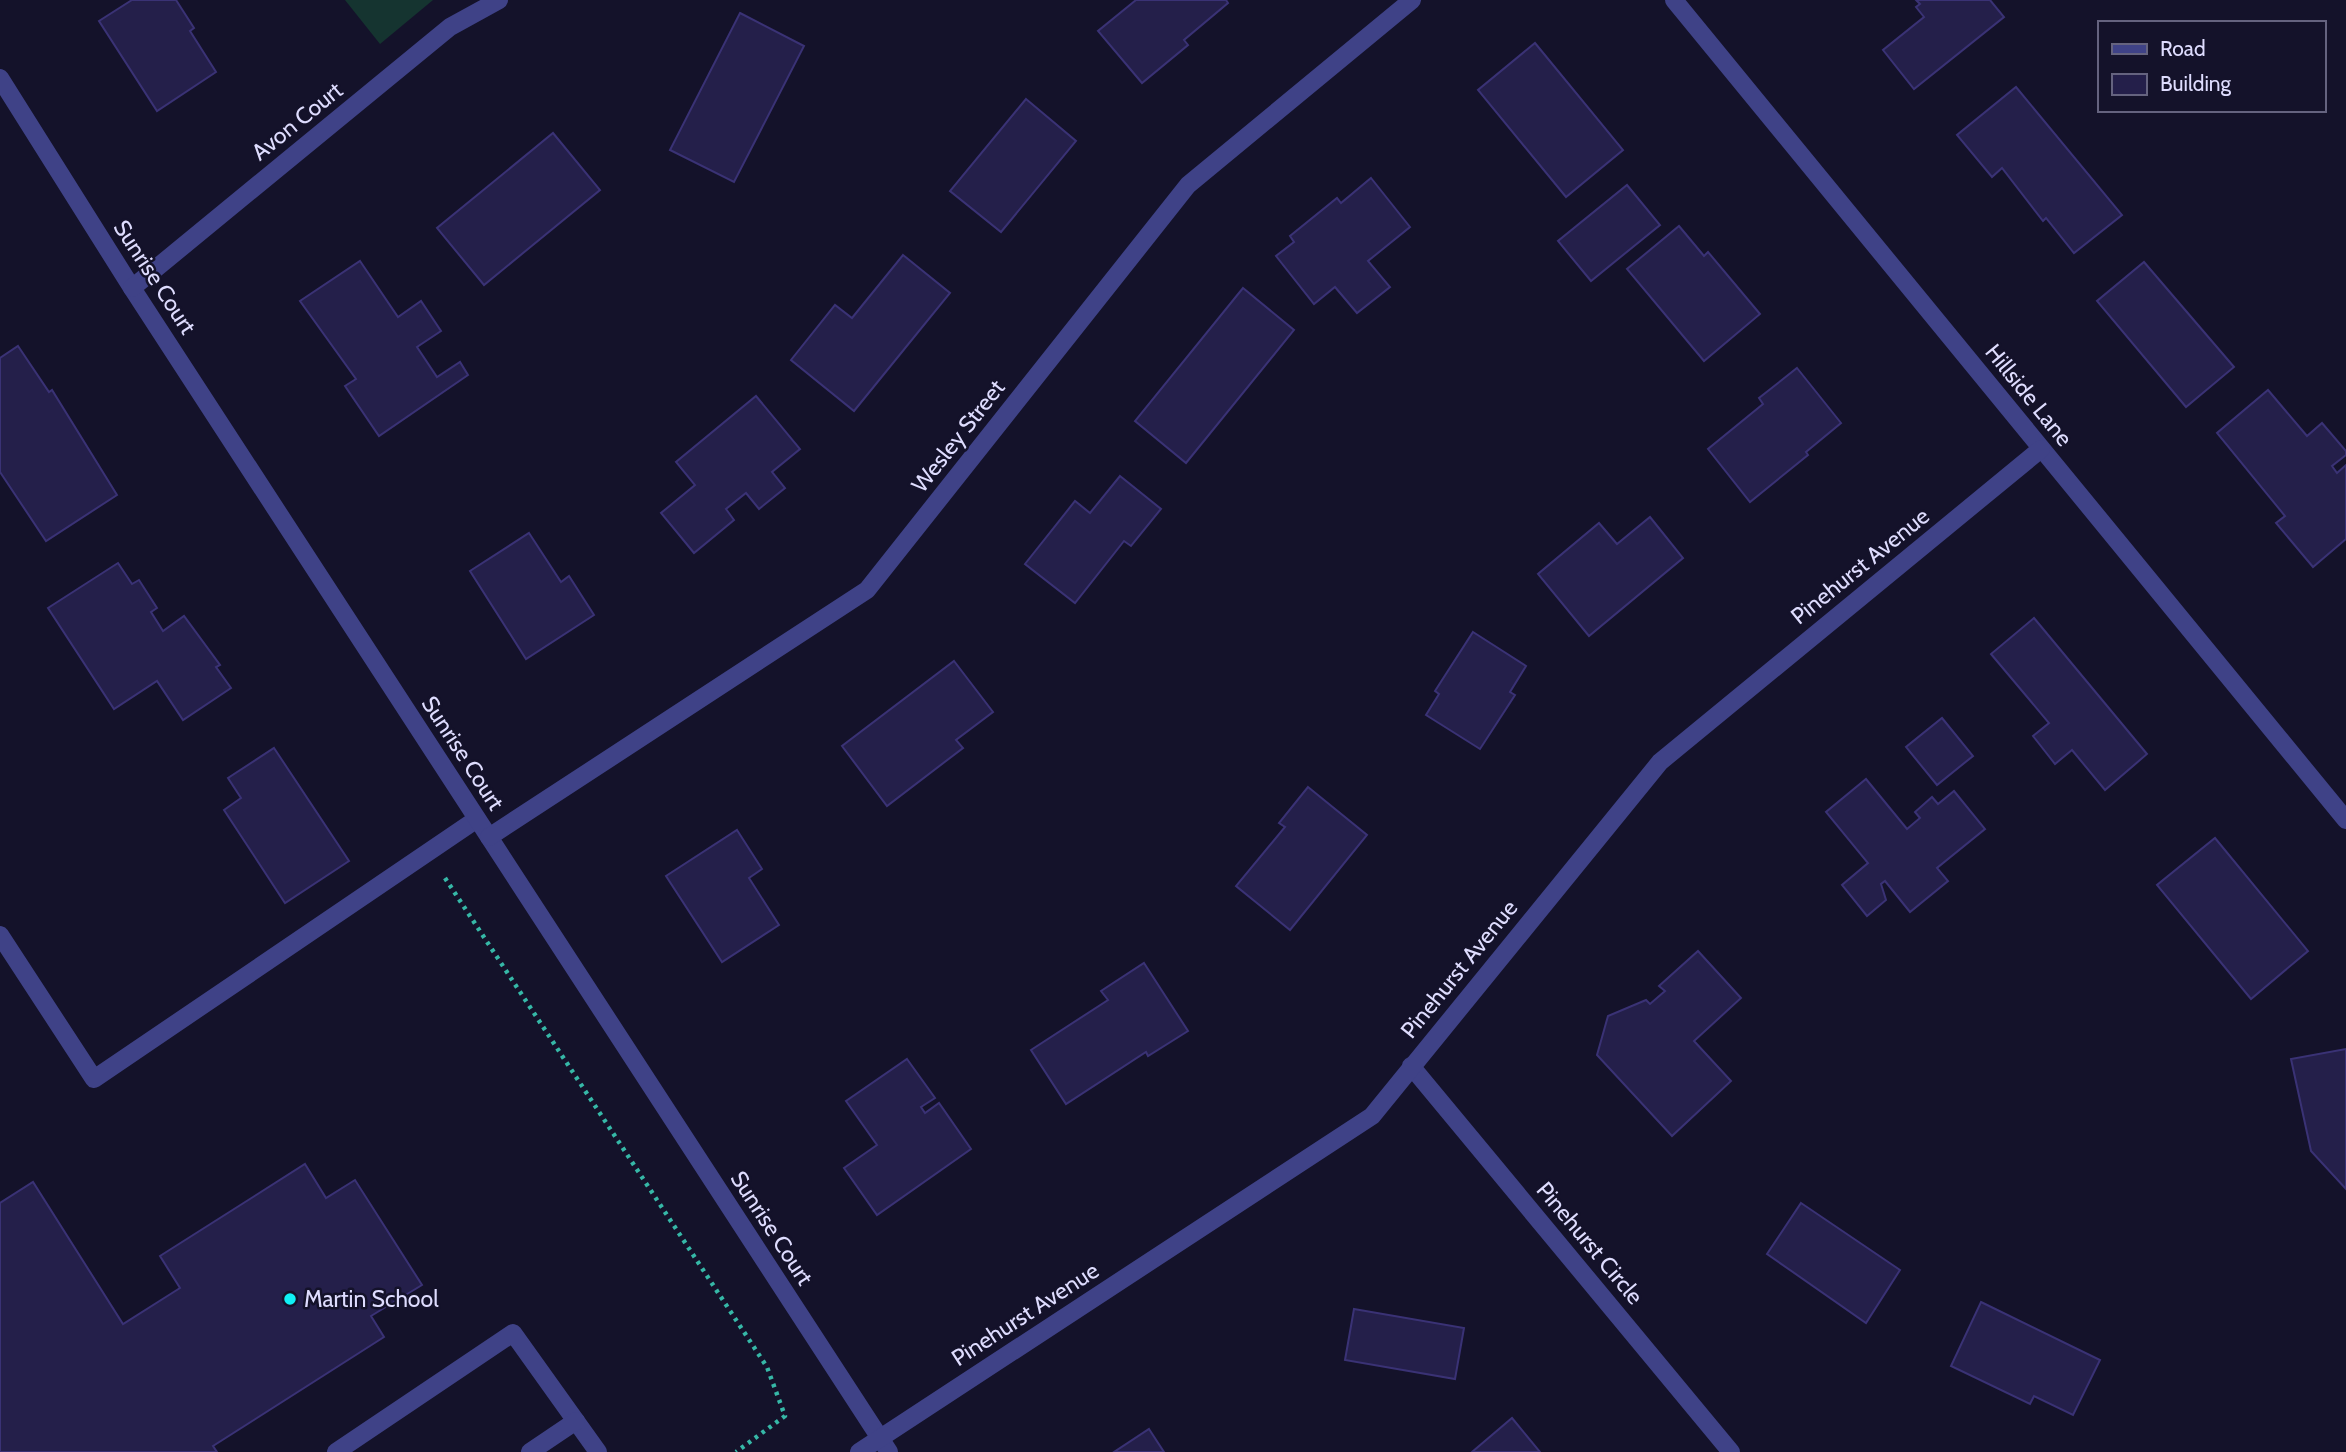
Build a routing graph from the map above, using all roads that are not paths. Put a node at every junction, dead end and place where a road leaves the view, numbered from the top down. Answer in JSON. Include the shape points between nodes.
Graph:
{"nodes":[{"id":1,"x":499,"y":0,"type":"edge"},
{"id":2,"x":1412,"y":0,"type":"edge"},
{"id":3,"x":1674,"y":0,"type":"edge"},
{"id":4,"x":0,"y":78,"type":"edge"},
{"id":5,"x":132,"y":288,"type":"junction"},
{"id":6,"x":2041,"y":449,"type":"junction"},
{"id":7,"x":477,"y":819,"type":"junction"},
{"id":8,"x":2346,"y":820,"type":"edge"},
{"id":9,"x":489,"y":837,"type":"junction"},
{"id":10,"x":0,"y":935,"type":"edge"},
{"id":11,"x":1411,"y":1066,"type":"junction"},
{"id":12,"x":576,"y":1421,"type":"junction"},
{"id":13,"x":884,"y":1445,"type":"edge"},
{"id":14,"x":336,"y":1452,"type":"edge"},
{"id":15,"x":530,"y":1452,"type":"edge"},
{"id":16,"x":598,"y":1452,"type":"edge"},
{"id":17,"x":859,"y":1452,"type":"edge"},
{"id":18,"x":1731,"y":1452,"type":"edge"}],
"edges":[{"from":1,"to":5,"type":"street","name":"Avon Court","via":[[450,27]]},
{"from":2,"to":9,"type":"street","name":"Wesley Street","via":[[1188,185],[867,590]]},
{"from":3,"to":6,"type":"street","name":"Hillside Lane"},
{"from":4,"to":5,"type":"street","name":"Sunrise Court"},
{"from":5,"to":7,"type":"street","name":"Sunrise Court"},
{"from":6,"to":8,"type":"street","name":"Hillside Lane"},
{"from":6,"to":11,"type":"street","name":"Pinehurst Avenue","via":[[1660,762]]},
{"from":7,"to":9,"type":"street","name":"Sunrise Court"},
{"from":7,"to":10,"type":"street","via":[[94,1079]]},
{"from":9,"to":13,"type":"street","name":"Sunrise Court"},
{"from":11,"to":13,"type":"street","name":"Pinehurst Avenue","via":[[1372,1116]]},
{"from":11,"to":18,"type":"street","name":"Pinehurst Circle"},
{"from":12,"to":14,"type":"street","via":[[513,1333]]},
{"from":12,"to":15,"type":"street"},
{"from":12,"to":16,"type":"street"},
{"from":13,"to":17,"type":"street","name":"Pinehurst Avenue"}]}
